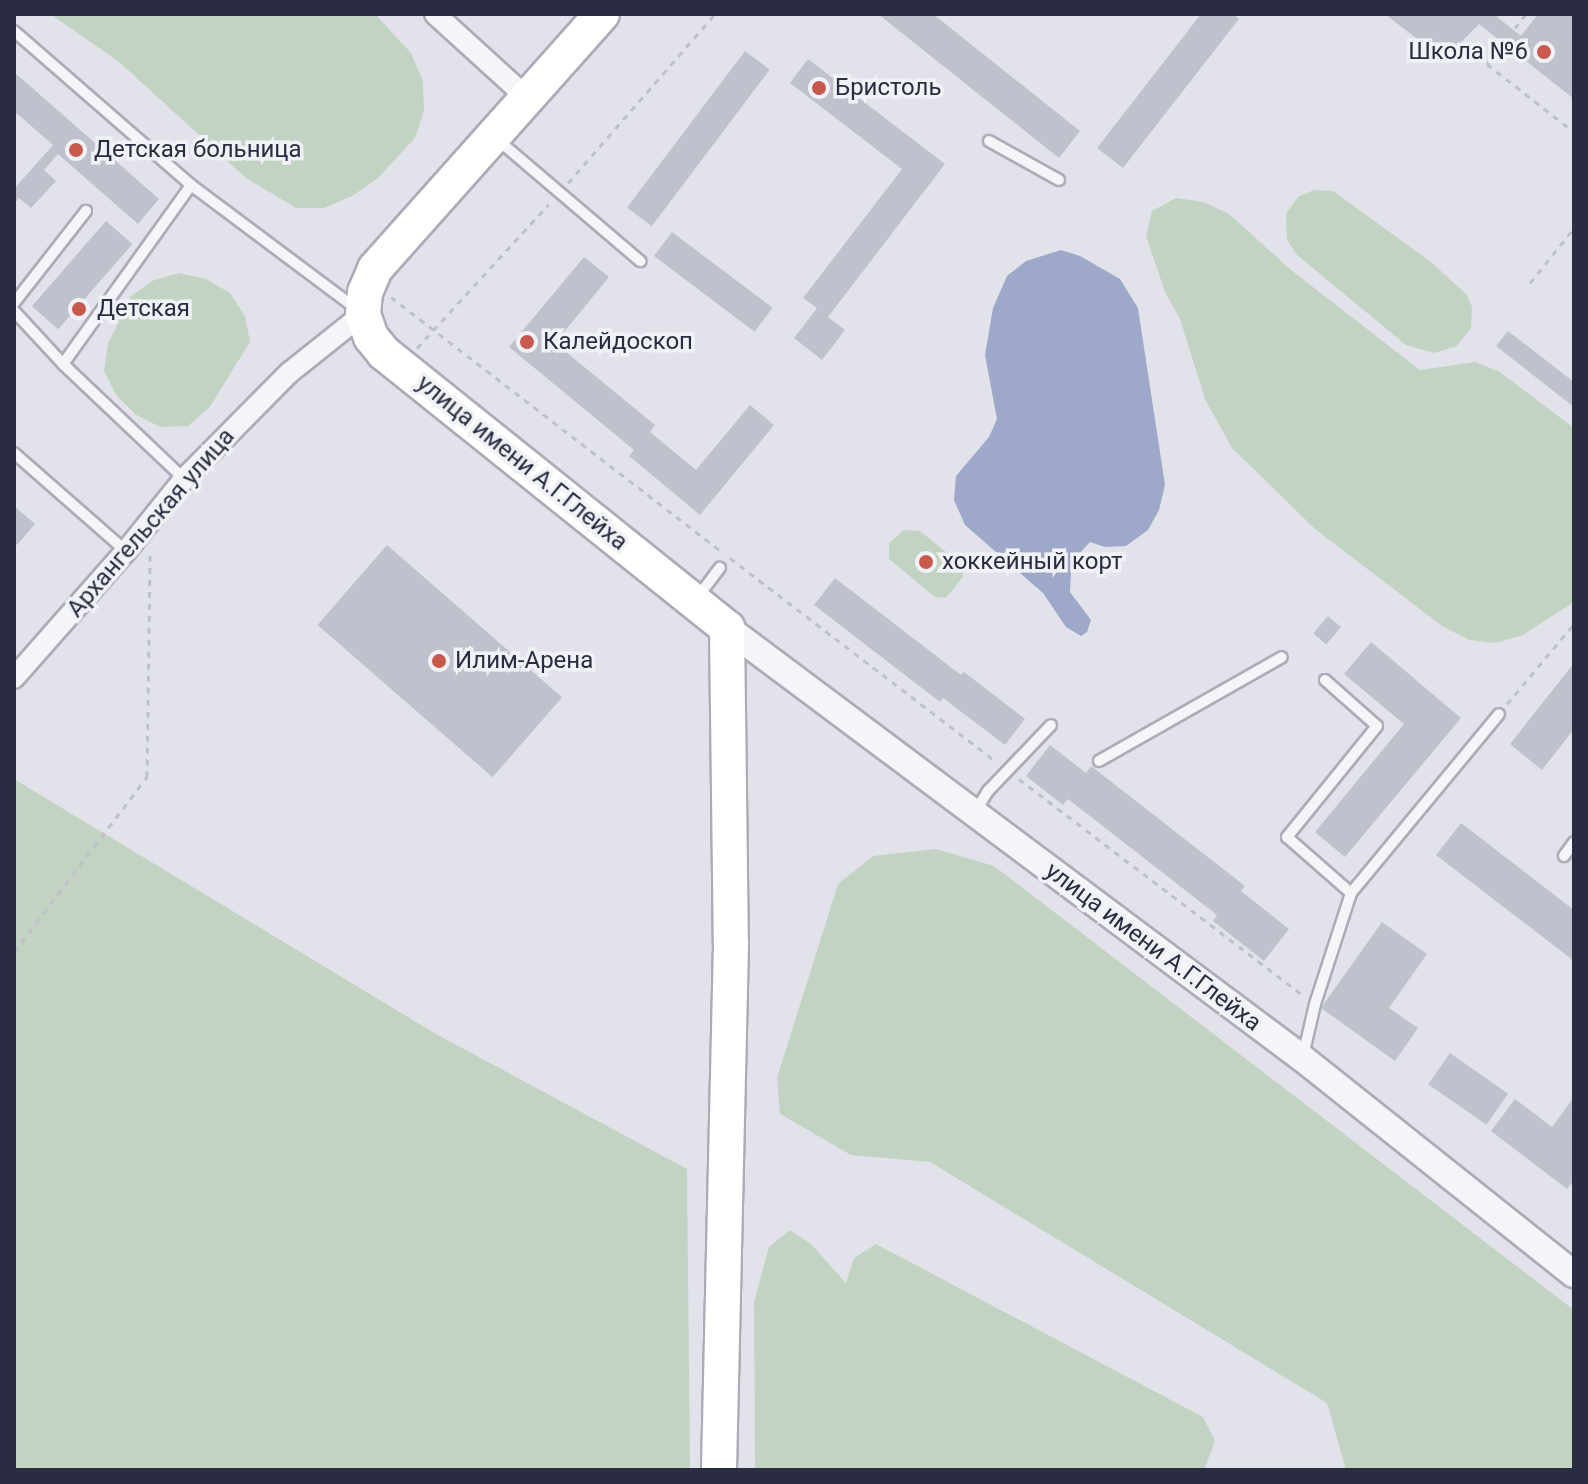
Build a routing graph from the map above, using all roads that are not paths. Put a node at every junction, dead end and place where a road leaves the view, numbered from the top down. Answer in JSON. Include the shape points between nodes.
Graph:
{"nodes":[{"id":1,"x":435,"y":14,"type":"edge"},
{"id":2,"x":602,"y":14,"type":"edge"},
{"id":3,"x":14,"y":31,"type":"edge"},
{"id":4,"x":525,"y":96,"type":"junction"},
{"id":5,"x":493,"y":135,"type":"junction"},
{"id":6,"x":989,"y":141,"type":"dead end"},
{"id":7,"x":1059,"y":180,"type":"dead end"},
{"id":8,"x":191,"y":185,"type":"junction"},
{"id":9,"x":86,"y":211,"type":"dead end"},
{"id":10,"x":640,"y":261,"type":"dead end"},
{"id":11,"x":14,"y":303,"type":"edge"},
{"id":12,"x":14,"y":311,"type":"edge"},
{"id":13,"x":363,"y":314,"type":"junction"},
{"id":14,"x":63,"y":364,"type":"junction"},
{"id":15,"x":14,"y":453,"type":"edge"},
{"id":16,"x":184,"y":479,"type":"junction"},
{"id":17,"x":126,"y":551,"type":"junction"},
{"id":18,"x":720,"y":568,"type":"dead end"},
{"id":19,"x":694,"y":602,"type":"junction"},
{"id":20,"x":727,"y":628,"type":"junction"},
{"id":21,"x":1282,"y":657,"type":"dead end"},
{"id":22,"x":14,"y":678,"type":"edge"},
{"id":23,"x":1325,"y":680,"type":"dead end"},
{"id":24,"x":1499,"y":714,"type":"road end"},
{"id":25,"x":1051,"y":725,"type":"dead end"},
{"id":26,"x":1099,"y":761,"type":"dead end"},
{"id":27,"x":974,"y":814,"type":"junction"},
{"id":28,"x":1574,"y":842,"type":"edge"},
{"id":29,"x":1564,"y":856,"type":"dead end"},
{"id":30,"x":1351,"y":893,"type":"junction"},
{"id":31,"x":1302,"y":1058,"type":"junction"},
{"id":32,"x":1574,"y":1274,"type":"edge"},
{"id":33,"x":719,"y":1470,"type":"edge"}],
"edges":[{"from":1,"to":4,"type":"street"},
{"from":2,"to":4,"type":"main road"},
{"from":3,"to":8,"type":"lane"},
{"from":4,"to":5,"type":"main road"},
{"from":5,"to":10,"type":"lane"},
{"from":5,"to":13,"type":"main road","via":[[369,280]]},
{"from":6,"to":7,"type":"lane"},
{"from":8,"to":13,"type":"lane"},
{"from":8,"to":14,"type":"lane"},
{"from":9,"to":11,"type":"lane"},
{"from":12,"to":14,"type":"lane"},
{"from":13,"to":16,"type":"street","name":"Архангельская улица","via":[[289,373]]},
{"from":13,"to":19,"type":"main road","name":"улица имени А.Г.Глейха","via":[[384,353]]},
{"from":14,"to":16,"type":"lane"},
{"from":15,"to":17,"type":"lane"},
{"from":16,"to":17,"type":"street","name":"Архангельская улица"},
{"from":17,"to":22,"type":"street","name":"Архангельская улица"},
{"from":18,"to":19,"type":"lane"},
{"from":19,"to":20,"type":"main road","name":"улица имени А.Г.Глейха"},
{"from":20,"to":27,"type":"street","name":"улица имени А.Г.Глейха"},
{"from":20,"to":33,"type":"main road","via":[[731,944]]},
{"from":21,"to":26,"type":"lane"},
{"from":23,"to":30,"type":"lane","via":[[1377,726],[1287,837]]},
{"from":24,"to":30,"type":"lane"},
{"from":25,"to":27,"type":"lane","via":[[988,791]]},
{"from":27,"to":31,"type":"street","name":"улица имени А.Г.Глейха"},
{"from":28,"to":29,"type":"lane"},
{"from":30,"to":31,"type":"lane"},
{"from":31,"to":32,"type":"street","name":"улица имени А.Г.Глейха"}]}
